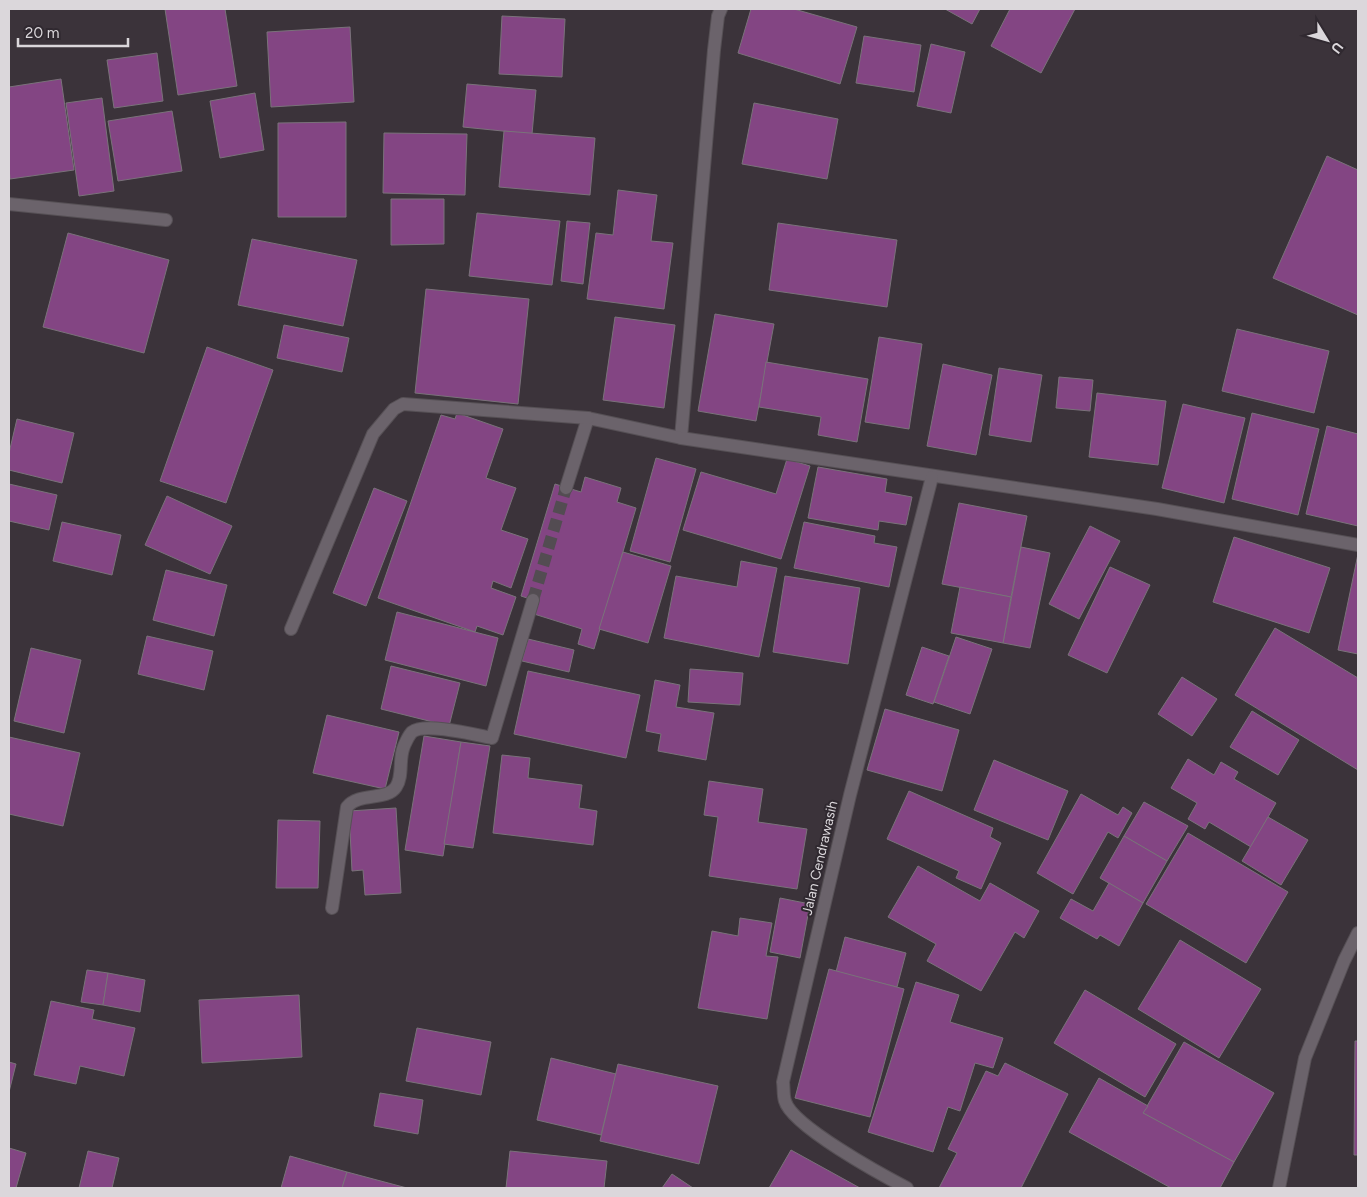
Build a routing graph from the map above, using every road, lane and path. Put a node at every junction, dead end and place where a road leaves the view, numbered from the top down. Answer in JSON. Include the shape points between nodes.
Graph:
{"nodes":[{"id":1,"x":721,"y":9,"type":"edge"},
{"id":2,"x":9,"y":204,"type":"edge"},
{"id":3,"x":166,"y":220,"type":"dead end"},
{"id":4,"x":588,"y":418,"type":"junction"},
{"id":5,"x":681,"y":438,"type":"junction"},
{"id":6,"x":932,"y":477,"type":"junction"},
{"id":7,"x":566,"y":488,"type":"tunnel mouth"},
{"id":8,"x":1358,"y":545,"type":"edge"},
{"id":9,"x":533,"y":600,"type":"tunnel mouth"},
{"id":10,"x":291,"y":629,"type":"dead end"},
{"id":11,"x":332,"y":908,"type":"dead end"},
{"id":12,"x":1358,"y":933,"type":"edge"},
{"id":13,"x":907,"y":1188,"type":"edge"},
{"id":14,"x":1279,"y":1188,"type":"edge"}],
"edges":[{"from":1,"to":5,"type":"street","via":[[714,50]]},
{"from":2,"to":3,"type":"street"},
{"from":4,"to":5,"type":"street"},
{"from":4,"to":7,"type":"street"},
{"from":4,"to":10,"type":"street","via":[[403,404],[394,409],[373,434]]},
{"from":5,"to":6,"type":"street"},
{"from":6,"to":8,"type":"street","via":[[1157,510]]},
{"from":6,"to":13,"type":"street","name":"Jalan Cendrawasih","via":[[850,795],[783,1082],[785,1103],[802,1122],[860,1163]]},
{"from":9,"to":11,"type":"street","via":[[492,738],[447,729],[411,733],[402,750],[396,787],[390,793],[361,798],[347,807]]},
{"from":12,"to":14,"type":"street","via":[[1305,1058]]}]}
